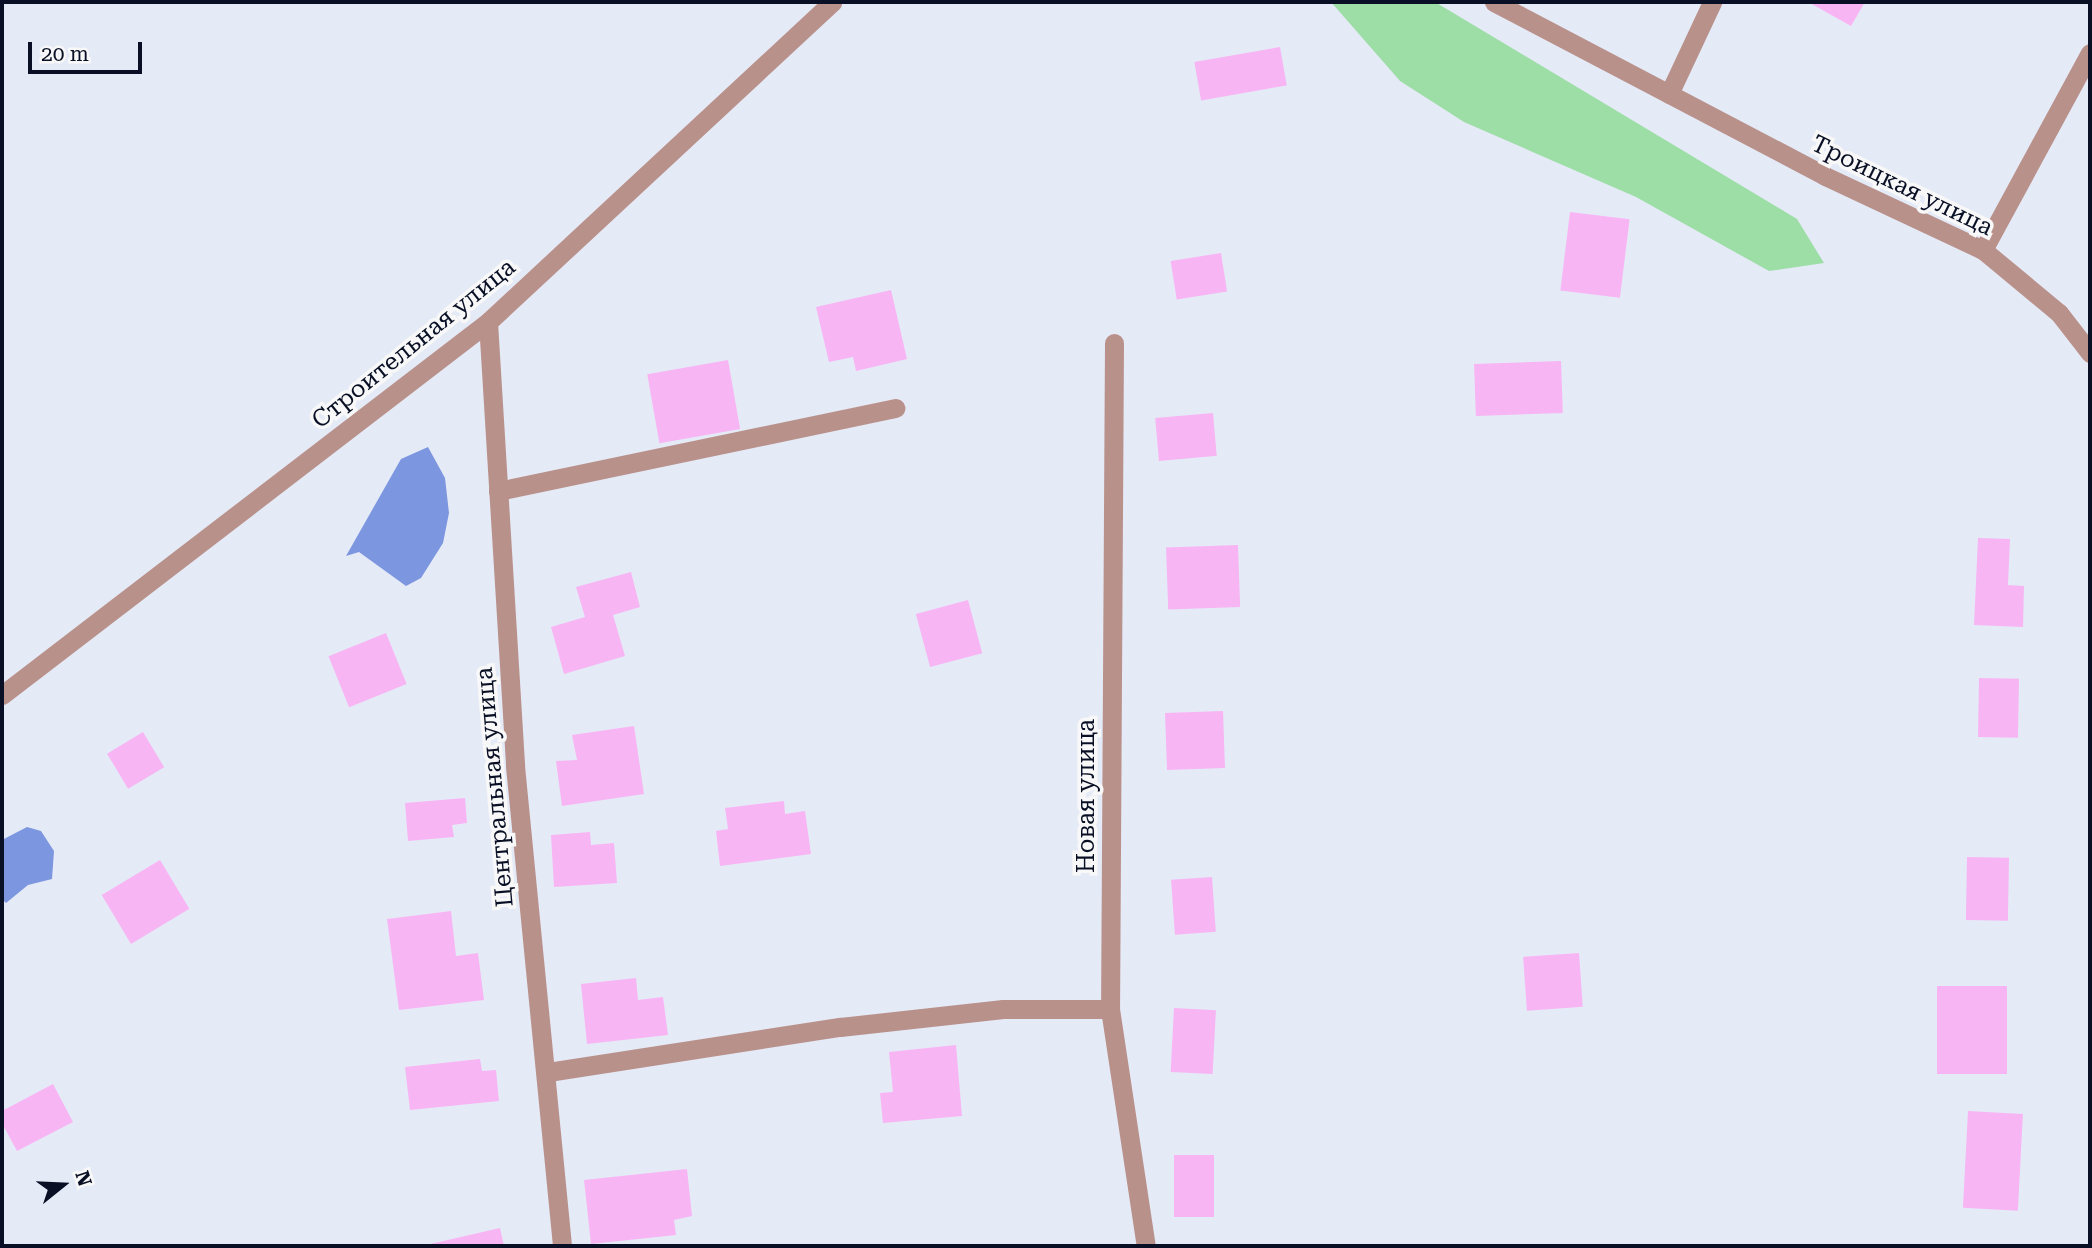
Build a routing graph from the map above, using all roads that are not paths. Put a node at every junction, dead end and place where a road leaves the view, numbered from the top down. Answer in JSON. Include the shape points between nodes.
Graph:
{"nodes":[{"id":1,"x":832,"y":2,"type":"edge"},
{"id":2,"x":1494,"y":2,"type":"edge"},
{"id":3,"x":1712,"y":2,"type":"edge"},
{"id":4,"x":2090,"y":53,"type":"edge"},
{"id":5,"x":1669,"y":94,"type":"junction"},
{"id":6,"x":1983,"y":250,"type":"junction"},
{"id":7,"x":488,"y":322,"type":"junction"},
{"id":8,"x":1114,"y":343,"type":"dead end"},
{"id":9,"x":2090,"y":353,"type":"edge"},
{"id":10,"x":895,"y":408,"type":"dead end"},
{"id":11,"x":498,"y":491,"type":"junction"},
{"id":12,"x":2,"y":695,"type":"edge"},
{"id":13,"x":1110,"y":1009,"type":"junction"},
{"id":14,"x":548,"y":1072,"type":"junction"},
{"id":15,"x":562,"y":1246,"type":"edge"},
{"id":16,"x":1146,"y":1246,"type":"edge"}],
"edges":[{"from":1,"to":7,"type":"street","name":"Строительная улица"},
{"from":2,"to":5,"type":"street","name":"Троицкая улица"},
{"from":3,"to":5,"type":"street"},
{"from":4,"to":6,"type":"street"},
{"from":5,"to":6,"type":"street","name":"Троицкая улица","via":[[1825,176]]},
{"from":6,"to":9,"type":"street","name":"Троицкая улица","via":[[2059,313]]},
{"from":7,"to":11,"type":"street","name":"Центральная улица"},
{"from":7,"to":12,"type":"street","name":"Строительная улица"},
{"from":8,"to":13,"type":"street","name":"Новая улица"},
{"from":10,"to":11,"type":"street"},
{"from":11,"to":14,"type":"street","name":"Центральная улица","via":[[515,766]]},
{"from":13,"to":14,"type":"street","via":[[1003,1009],[867,1024]]},
{"from":13,"to":16,"type":"street","name":"Новая улица"},
{"from":14,"to":15,"type":"street","name":"Центральная улица"}]}
